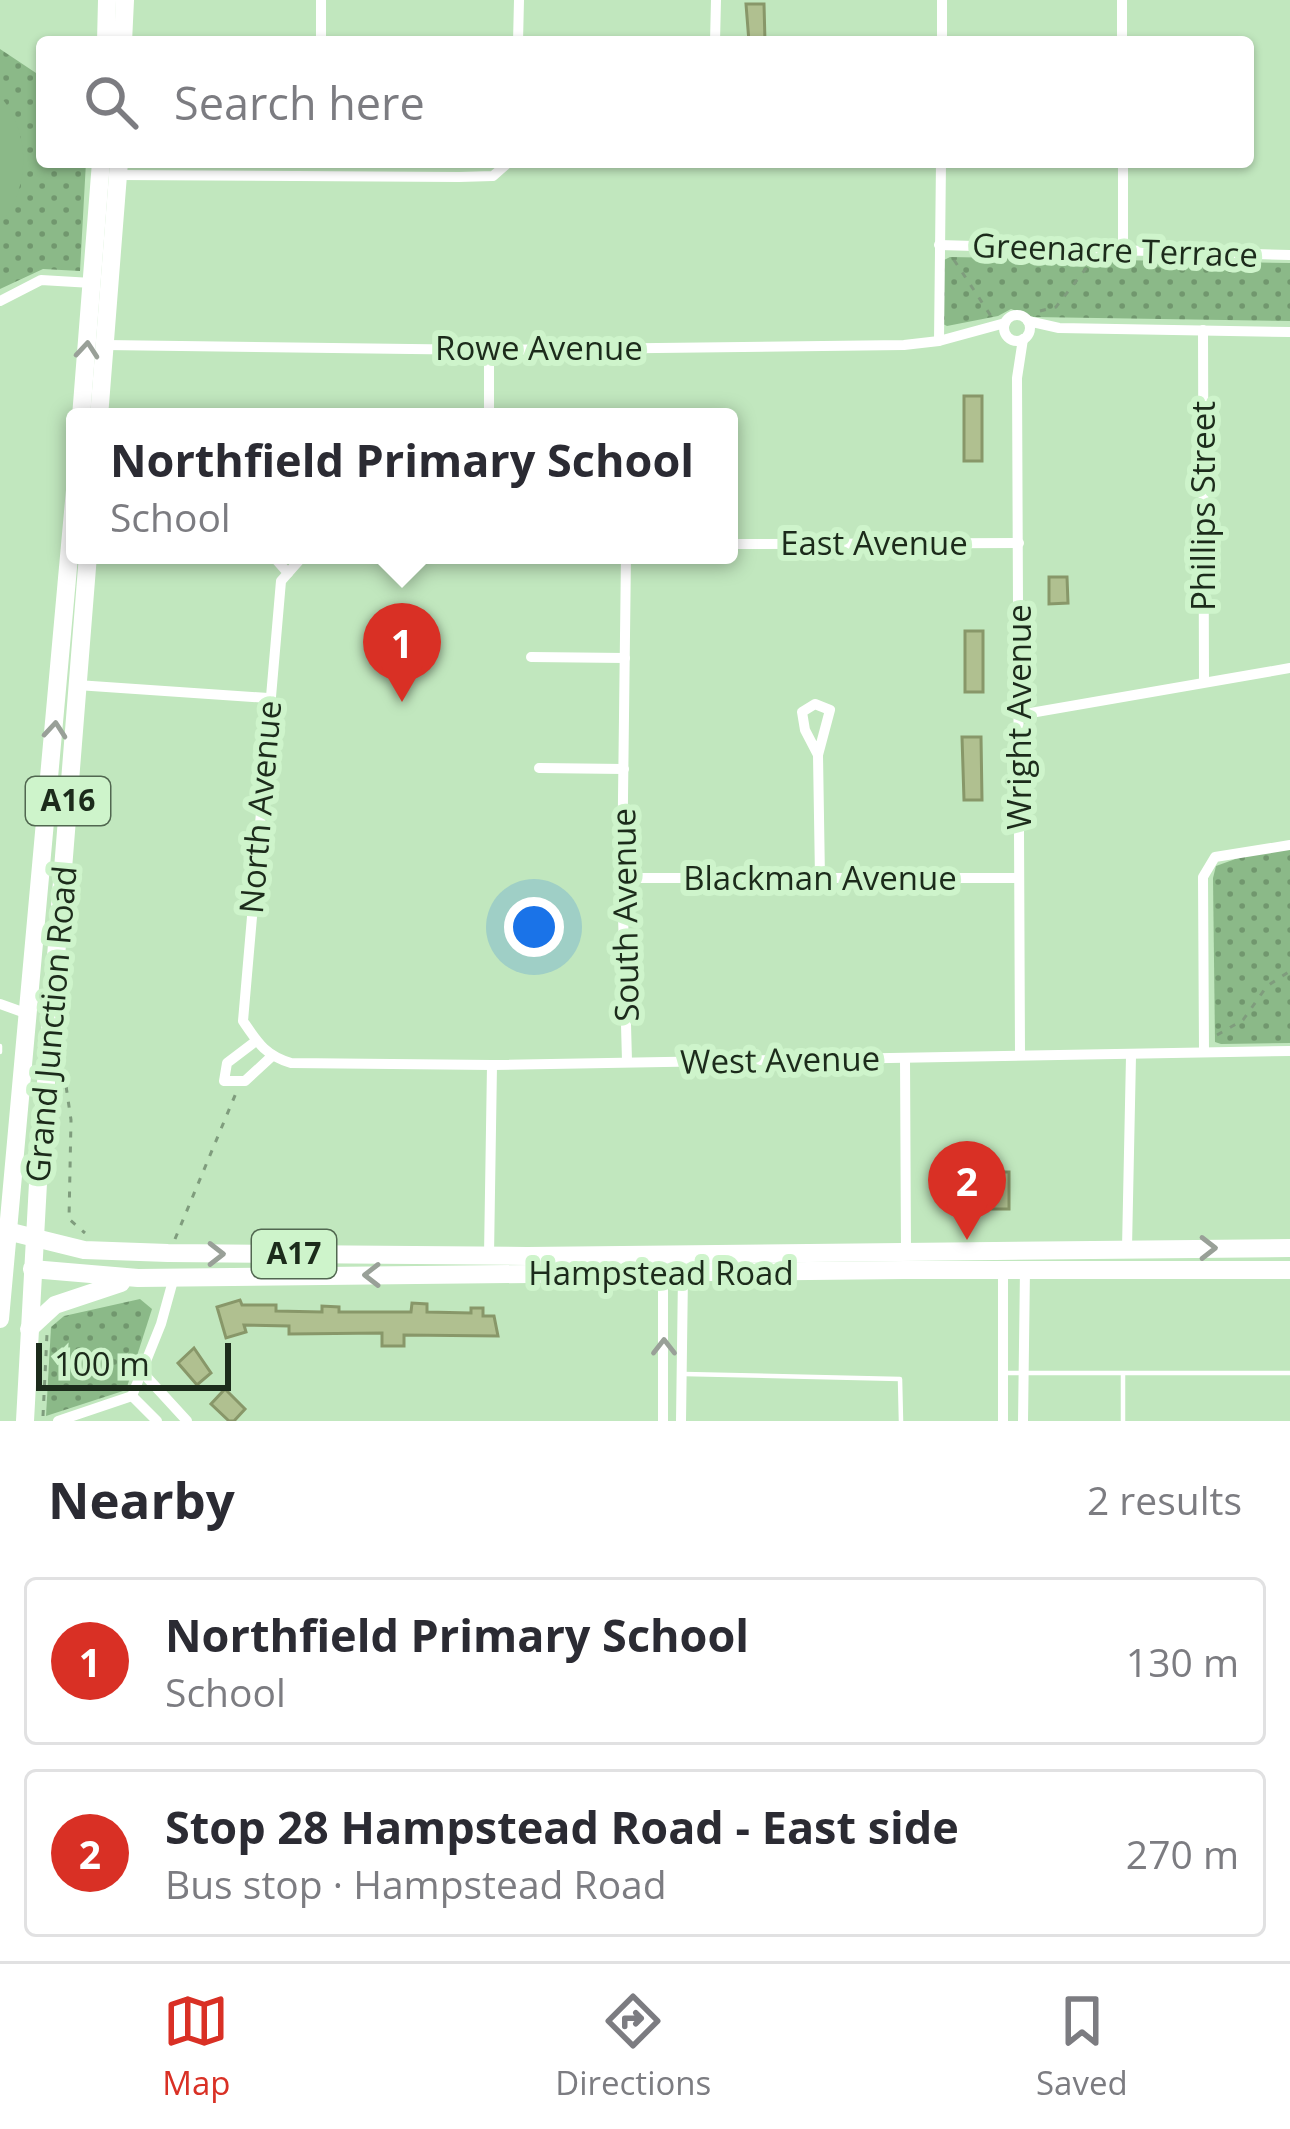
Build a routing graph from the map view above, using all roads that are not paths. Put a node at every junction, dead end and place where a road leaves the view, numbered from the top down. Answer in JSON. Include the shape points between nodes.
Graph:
{"nodes":[{"id":1,"x":106,"y":0,"type":"edge"},
{"id":2,"x":124,"y":0,"type":"edge"},
{"id":3,"x":321,"y":0,"type":"edge"},
{"id":4,"x":519,"y":0,"type":"edge"},
{"id":5,"x":716,"y":0,"type":"edge"},
{"id":6,"x":942,"y":0,"type":"edge"},
{"id":7,"x":1123,"y":0,"type":"edge"},
{"id":8,"x":106,"y":36,"type":"edge"},
{"id":9,"x":124,"y":36,"type":"edge"},
{"id":10,"x":321,"y":36,"type":"edge"},
{"id":11,"x":518,"y":36,"type":"edge"},
{"id":12,"x":716,"y":36,"type":"edge"},
{"id":13,"x":942,"y":36,"type":"edge"},
{"id":14,"x":1123,"y":36,"type":"edge"},
{"id":15,"x":101,"y":168,"type":"edge"},
{"id":16,"x":320,"y":168,"type":"edge"},
{"id":17,"x":503,"y":168,"type":"edge"},
{"id":18,"x":941,"y":168,"type":"edge"},
{"id":19,"x":1123,"y":168,"type":"edge"},
{"id":20,"x":119,"y":169,"type":"edge"},
{"id":21,"x":939,"y":245,"type":"junction"},
{"id":22,"x":1123,"y":253,"type":"junction"},
{"id":23,"x":1290,"y":256,"type":"edge"},
{"id":24,"x":101,"y":284,"type":"junction"},
{"id":25,"x":0,"y":301,"type":"edge"},
{"id":26,"x":1033,"y":319,"type":"junction"},
{"id":27,"x":1059,"y":328,"type":"junction"},
{"id":28,"x":1203,"y":330,"type":"junction"},
{"id":29,"x":1290,"y":332,"type":"edge"},
{"id":30,"x":1014,"y":334,"type":"junction"},
{"id":31,"x":939,"y":341,"type":"junction"},
{"id":32,"x":105,"y":345,"type":"junction"},
{"id":33,"x":489,"y":350,"type":"junction"},
{"id":34,"x":82,"y":408,"type":"edge"},
{"id":35,"x":100,"y":408,"type":"edge"},
{"id":36,"x":489,"y":408,"type":"edge"},
{"id":37,"x":1019,"y":543,"type":"junction"},
{"id":38,"x":738,"y":544,"type":"edge"},
{"id":39,"x":72,"y":564,"type":"edge"},
{"id":40,"x":87,"y":564,"type":"edge"},
{"id":41,"x":280,"y":564,"type":"edge"},
{"id":42,"x":295,"y":564,"type":"edge"},
{"id":43,"x":626,"y":564,"type":"edge"},
{"id":44,"x":288,"y":573,"type":"junction"},
{"id":45,"x":531,"y":657,"type":"dead end"},
{"id":46,"x":625,"y":658,"type":"junction"},
{"id":47,"x":1290,"y":668,"type":"edge"},
{"id":48,"x":1204,"y":681,"type":"junction"},
{"id":49,"x":68,"y":684,"type":"junction"},
{"id":50,"x":268,"y":698,"type":"junction"},
{"id":51,"x":1019,"y":715,"type":"junction"},
{"id":52,"x":818,"y":755,"type":"dead end"},
{"id":53,"x":538,"y":768,"type":"dead end"},
{"id":54,"x":624,"y":769,"type":"junction"},
{"id":55,"x":1290,"y":845,"type":"edge"},
{"id":56,"x":622,"y":878,"type":"junction"},
{"id":57,"x":820,"y":878,"type":"junction"},
{"id":58,"x":1018,"y":878,"type":"junction"},
{"id":59,"x":0,"y":1004,"type":"edge"},
{"id":60,"x":28,"y":1014,"type":"junction"},
{"id":61,"x":52,"y":1016,"type":"junction"},
{"id":62,"x":263,"y":1049,"type":"junction"},
{"id":63,"x":1290,"y":1051,"type":"edge"},
{"id":64,"x":1204,"y":1052,"type":"junction"},
{"id":65,"x":1020,"y":1055,"type":"junction"},
{"id":66,"x":1131,"y":1056,"type":"junction"},
{"id":67,"x":905,"y":1058,"type":"junction"},
{"id":68,"x":627,"y":1061,"type":"junction"},
{"id":69,"x":492,"y":1065,"type":"junction"},
{"id":70,"x":7,"y":1231,"type":"junction"},
{"id":71,"x":34,"y":1239,"type":"junction"},
{"id":72,"x":1024,"y":1248,"type":"junction"},
{"id":73,"x":1127,"y":1248,"type":"junction"},
{"id":74,"x":1290,"y":1248,"type":"edge"},
{"id":75,"x":1004,"y":1260,"type":"junction"},
{"id":76,"x":905,"y":1261,"type":"junction"},
{"id":77,"x":489,"y":1264,"type":"junction"},
{"id":78,"x":673,"y":1264,"type":"junction"},
{"id":79,"x":32,"y":1269,"type":"junction"},
{"id":80,"x":1025,"y":1269,"type":"junction"},
{"id":81,"x":1127,"y":1269,"type":"junction"},
{"id":82,"x":1290,"y":1270,"type":"edge"},
{"id":83,"x":174,"y":1277,"type":"junction"},
{"id":84,"x":137,"y":1278,"type":"junction"},
{"id":85,"x":0,"y":1318,"type":"edge"},
{"id":86,"x":38,"y":1326,"type":"junction"},
{"id":87,"x":143,"y":1373,"type":"junction"},
{"id":88,"x":1004,"y":1373,"type":"junction"},
{"id":89,"x":1290,"y":1373,"type":"edge"},
{"id":90,"x":682,"y":1374,"type":"junction"},
{"id":91,"x":1024,"y":1374,"type":"junction"},
{"id":92,"x":1123,"y":1375,"type":"junction"},
{"id":93,"x":132,"y":1396,"type":"junction"},
{"id":94,"x":34,"y":1419,"type":"edge"},
{"id":95,"x":58,"y":1421,"type":"edge"},
{"id":96,"x":157,"y":1421,"type":"edge"},
{"id":97,"x":187,"y":1421,"type":"edge"},
{"id":98,"x":663,"y":1421,"type":"edge"},
{"id":99,"x":681,"y":1421,"type":"edge"},
{"id":100,"x":901,"y":1421,"type":"edge"},
{"id":101,"x":1003,"y":1421,"type":"edge"},
{"id":102,"x":1023,"y":1421,"type":"edge"},
{"id":103,"x":1123,"y":1421,"type":"edge"}],
"edges":[{"from":1,"to":8,"type":"highway"},
{"from":2,"to":9,"type":"highway"},
{"from":3,"to":10,"type":"street"},
{"from":4,"to":11,"type":"street"},
{"from":5,"to":12,"type":"street"},
{"from":6,"to":13,"type":"street"},
{"from":7,"to":14,"type":"street"},
{"from":15,"to":24,"type":"highway"},
{"from":16,"to":17,"type":"street","via":[[494,176]]},
{"from":16,"to":20,"type":"street"},
{"from":18,"to":21,"type":"street"},
{"from":19,"to":22,"type":"street"},
{"from":20,"to":24,"type":"highway"},
{"from":21,"to":22,"type":"street","name":"Greenacre Terrace"},
{"from":21,"to":31,"type":"street"},
{"from":22,"to":23,"type":"street","name":"Greenacre Terrace"},
{"from":24,"to":25,"type":"street","via":[[40,280]]},
{"from":24,"to":32,"type":"highway"},
{"from":34,"to":24,"type":"highway","one_way":true},
{"from":26,"to":27,"type":"street","name":"Rowe Avenue"},
{"from":26,"to":30,"type":"street","name":"Wright Avenue"},
{"from":26,"to":30,"type":"street","name":"Rowe Avenue","via":[[1016,315]]},
{"from":27,"to":28,"type":"street","name":"Rowe Avenue"},
{"from":27,"to":30,"type":"street","name":"Rowe Avenue"},
{"from":28,"to":29,"type":"street","name":"Rowe Avenue"},
{"from":28,"to":48,"type":"street","name":"Phillips Street"},
{"from":30,"to":31,"type":"street","name":"Rowe Avenue"},
{"from":30,"to":37,"type":"street","name":"Wright Avenue"},
{"from":31,"to":33,"type":"street","name":"Rowe Avenue"},
{"from":32,"to":33,"type":"street","name":"Rowe Avenue"},
{"from":32,"to":35,"type":"highway"},
{"from":33,"to":36,"type":"street"},
{"from":37,"to":38,"type":"street","name":"East Avenue"},
{"from":37,"to":51,"type":"street","name":"Wright Avenue"},
{"from":39,"to":49,"type":"highway","name":"Grand Junction Road","number":"A16"},
{"from":40,"to":49,"type":"highway","name":"Grand Junction Road","number":"A16"},
{"from":41,"to":44,"type":"street"},
{"from":42,"to":44,"type":"street","name":"North Avenue"},
{"from":43,"to":46,"type":"street","name":"South Avenue"},
{"from":44,"to":50,"type":"street","name":"North Avenue"},
{"from":45,"to":46,"type":"street"},
{"from":46,"to":54,"type":"street","name":"South Avenue"},
{"from":47,"to":48,"type":"street"},
{"from":48,"to":51,"type":"street"},
{"from":49,"to":50,"type":"street"},
{"from":60,"to":49,"type":"highway","name":"Grand Junction Road","number":"A16","one_way":true},
{"from":49,"to":61,"type":"highway","name":"Grand Junction Road","number":"A16"},
{"from":50,"to":62,"type":"street","name":"North Avenue","via":[[243,1021]]},
{"from":51,"to":58,"type":"street","name":"Wright Avenue"},
{"from":52,"to":57,"type":"street"},
{"from":53,"to":54,"type":"street","name":"South Avenue"},
{"from":54,"to":56,"type":"street","name":"South Avenue"},
{"from":55,"to":64,"type":"street","via":[[1214,857],[1204,877]]},
{"from":56,"to":57,"type":"street","name":"Blackman Avenue"},
{"from":56,"to":68,"type":"street","name":"South Avenue"},
{"from":57,"to":58,"type":"street","name":"Blackman Avenue"},
{"from":58,"to":65,"type":"street","name":"Wright Avenue"},
{"from":59,"to":60,"type":"street"},
{"from":60,"to":61,"type":"highway"},
{"from":60,"to":70,"type":"highway","name":"Grand Junction Road","number":"A16"},
{"from":61,"to":71,"type":"highway","name":"Grand Junction Road","number":"A16"},
{"from":62,"to":62,"type":"street","via":[[245,1081],[224,1081],[227,1063]]},
{"from":62,"to":69,"type":"street","name":"West Avenue","via":[[291,1063]]},
{"from":63,"to":64,"type":"street","name":"West Avenue"},
{"from":64,"to":66,"type":"street","name":"West Avenue"},
{"from":65,"to":66,"type":"street","name":"West Avenue"},
{"from":65,"to":67,"type":"street","name":"West Avenue"},
{"from":66,"to":73,"type":"street"},
{"from":67,"to":68,"type":"street","name":"West Avenue"},
{"from":67,"to":76,"type":"street"},
{"from":68,"to":69,"type":"street","name":"West Avenue"},
{"from":69,"to":77,"type":"street"},
{"from":70,"to":71,"type":"highway","number":"A17"},
{"from":70,"to":85,"type":"highway","name":"Grand Junction Road","number":"A16"},
{"from":71,"to":77,"type":"highway","name":"Hampstead Road","number":"A17","one_way":true,"via":[[99,1252]]},
{"from":71,"to":79,"type":"highway","name":"Grand Junction Road","number":"A16"},
{"from":72,"to":73,"type":"highway","name":"Hampstead Road","number":"A17"},
{"from":72,"to":75,"type":"highway","name":"Hampstead Road","number":"A17"},
{"from":72,"to":80,"type":"highway"},
{"from":73,"to":74,"type":"highway","name":"Hampstead Road","number":"A17","one_way":true},
{"from":73,"to":81,"type":"highway"},
{"from":75,"to":76,"type":"highway","name":"Hampstead Road","number":"A17"},
{"from":75,"to":80,"type":"highway","name":"Hampstead Road","number":"A17"},
{"from":75,"to":88,"type":"street"},
{"from":76,"to":78,"type":"highway","name":"Hampstead Road","number":"A17"},
{"from":77,"to":78,"type":"highway","name":"Hampstead Road","number":"A17"},
{"from":77,"to":83,"type":"highway","name":"Hampstead Road","number":"A17","one_way":true},
{"from":78,"to":90,"type":"street"},
{"from":98,"to":78,"type":"street","one_way":true},
{"from":79,"to":84,"type":"highway","name":"Hampstead Road","number":"A17"},
{"from":79,"to":86,"type":"highway","name":"Grand Junction Road","number":"A16"},
{"from":80,"to":81,"type":"highway","name":"Hampstead Road","number":"A17"},
{"from":80,"to":91,"type":"street"},
{"from":81,"to":82,"type":"highway","name":"Hampstead Road","number":"A17"},
{"from":83,"to":84,"type":"highway","name":"Hampstead Road","number":"A17"},
{"from":83,"to":87,"type":"street"},
{"from":84,"to":86,"type":"highway","via":[[55,1305]]},
{"from":86,"to":94,"type":"highway","name":"Grand Junction Road","number":"A16"},
{"from":87,"to":93,"type":"street"},
{"from":87,"to":97,"type":"street"},
{"from":88,"to":91,"type":"lane"},
{"from":88,"to":101,"type":"street"},
{"from":89,"to":92,"type":"lane"},
{"from":90,"to":99,"type":"street"},
{"from":90,"to":100,"type":"lane","via":[[900,1378]]},
{"from":91,"to":92,"type":"lane"},
{"from":91,"to":102,"type":"street"},
{"from":92,"to":103,"type":"lane"},
{"from":93,"to":95,"type":"street"},
{"from":93,"to":96,"type":"street"}]}
